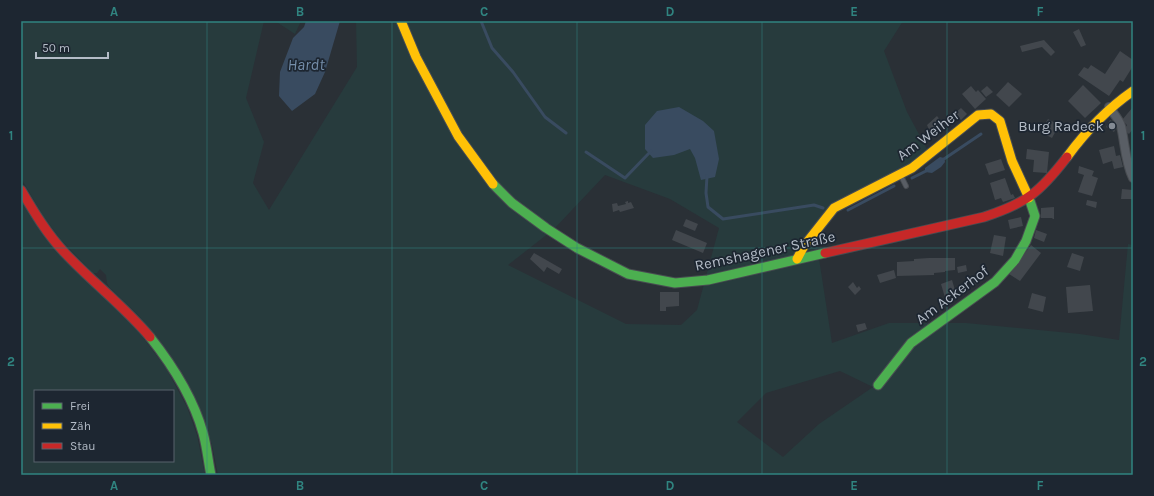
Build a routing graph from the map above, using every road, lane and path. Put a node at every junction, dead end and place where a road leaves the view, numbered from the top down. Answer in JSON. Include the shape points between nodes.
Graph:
{"nodes":[{"id":1,"x":401,"y":21,"type":"edge"},
{"id":2,"x":1133,"y":91,"type":"edge"},
{"id":3,"x":1109,"y":107,"type":"junction"},
{"id":4,"x":900,"y":174,"type":"junction"},
{"id":5,"x":1133,"y":178,"type":"edge"},
{"id":6,"x":906,"y":186,"type":"dead end"},
{"id":7,"x":21,"y":190,"type":"edge"},
{"id":8,"x":1030,"y":198,"type":"junction"},
{"id":9,"x":797,"y":259,"type":"junction"},
{"id":10,"x":878,"y":385,"type":"dead end"},
{"id":11,"x":211,"y":475,"type":"edge"}],
"edges":[{"from":1,"to":9,"type":"street","name":"Remshagener Straße","via":[[416,57],[458,136],[493,184],[512,203],[577,248],[628,274],[675,282],[708,280]]},
{"from":2,"to":3,"type":"street","name":"Remshagener Straße"},
{"from":3,"to":5,"type":"street","via":[[1120,125]]},
{"from":3,"to":8,"type":"street","name":"Remshagener Straße","via":[[1081,138],[1049,181]]},
{"from":4,"to":6,"type":"lane"},
{"from":4,"to":8,"type":"street","name":"Am Weiher","via":[[912,168],[978,115],[990,114],[1000,121],[1012,161]]},
{"from":4,"to":9,"type":"street","name":"Am Weiher","via":[[834,208]]},
{"from":7,"to":11,"type":"street","via":[[38,219],[65,252],[134,319],[161,351],[187,394],[198,419]]},
{"from":8,"to":9,"type":"street","name":"Remshagener Straße","via":[[984,217]]},
{"from":8,"to":10,"type":"street","name":"Am Ackerhof","via":[[1035,216],[1026,241],[1015,260],[995,282],[912,343]]}]}
